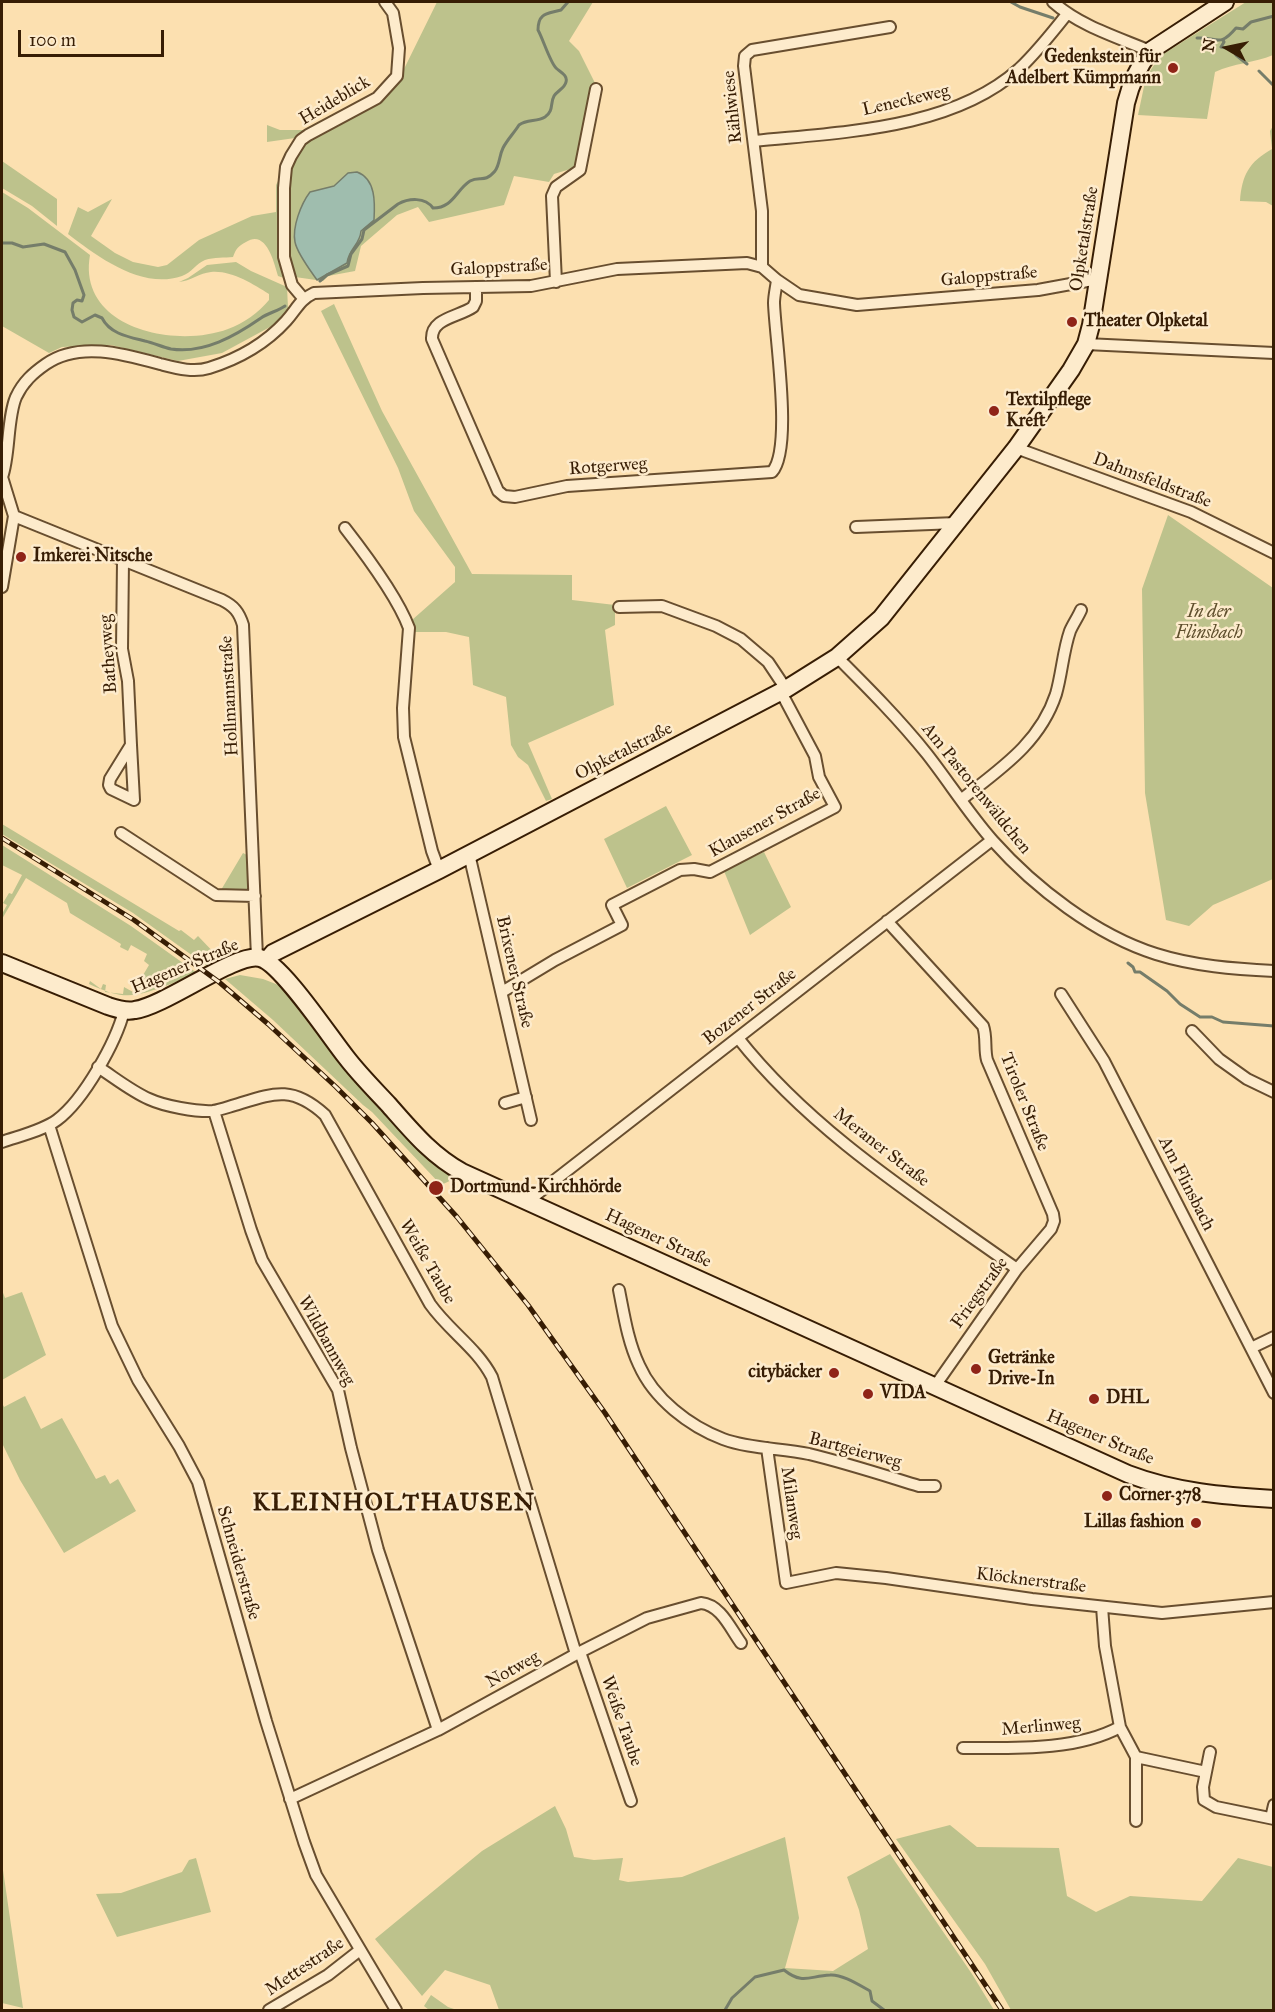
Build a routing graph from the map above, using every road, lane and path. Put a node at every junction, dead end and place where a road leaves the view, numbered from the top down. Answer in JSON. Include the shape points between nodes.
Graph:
{"nodes":[{"id":1,"x":385,"y":2,"type":"edge"},
{"id":2,"x":1053,"y":2,"type":"edge"},
{"id":3,"x":1225,"y":2,"type":"edge"},
{"id":4,"x":1067,"y":14,"type":"junction"},
{"id":5,"x":890,"y":27,"type":"dead end"},
{"id":6,"x":1150,"y":51,"type":"junction"},
{"id":7,"x":596,"y":89,"type":"dead end"},
{"id":8,"x":754,"y":141,"type":"junction"},
{"id":9,"x":762,"y":267,"type":"junction"},
{"id":10,"x":1098,"y":279,"type":"junction"},
{"id":11,"x":777,"y":280,"type":"junction"},
{"id":12,"x":556,"y":282,"type":"junction"},
{"id":13,"x":476,"y":287,"type":"junction"},
{"id":14,"x":303,"y":298,"type":"junction"},
{"id":15,"x":1086,"y":344,"type":"junction"},
{"id":16,"x":1274,"y":353,"type":"edge"},
{"id":17,"x":1016,"y":448,"type":"junction"},
{"id":18,"x":2,"y":477,"type":"edge"},
{"id":19,"x":14,"y":516,"type":"junction"},
{"id":20,"x":956,"y":523,"type":"junction"},
{"id":21,"x":856,"y":527,"type":"dead end"},
{"id":22,"x":345,"y":528,"type":"dead end"},
{"id":23,"x":1274,"y":553,"type":"edge"},
{"id":24,"x":123,"y":561,"type":"junction"},
{"id":25,"x":2,"y":587,"type":"edge"},
{"id":26,"x":619,"y":607,"type":"dead end"},
{"id":27,"x":1081,"y":610,"type":"dead end"},
{"id":28,"x":837,"y":657,"type":"junction"},
{"id":29,"x":783,"y":690,"type":"junction"},
{"id":30,"x":131,"y":746,"type":"dead end"},
{"id":31,"x":962,"y":799,"type":"junction"},
{"id":32,"x":121,"y":832,"type":"dead end"},
{"id":33,"x":992,"y":840,"type":"junction"},
{"id":34,"x":469,"y":854,"type":"junction"},
{"id":35,"x":439,"y":870,"type":"junction"},
{"id":36,"x":255,"y":896,"type":"junction"},
{"id":37,"x":887,"y":921,"type":"junction"},
{"id":38,"x":262,"y":959,"type":"junction"},
{"id":39,"x":2,"y":963,"type":"edge"},
{"id":40,"x":1274,"y":971,"type":"edge"},
{"id":41,"x":502,"y":992,"type":"junction"},
{"id":42,"x":1061,"y":994,"type":"dead end"},
{"id":43,"x":124,"y":1011,"type":"junction"},
{"id":44,"x":1192,"y":1031,"type":"dead end"},
{"id":45,"x":738,"y":1038,"type":"junction"},
{"id":46,"x":98,"y":1067,"type":"junction"},
{"id":47,"x":1274,"y":1092,"type":"edge"},
{"id":48,"x":526,"y":1097,"type":"junction"},
{"id":49,"x":505,"y":1103,"type":"dead end"},
{"id":50,"x":214,"y":1111,"type":"junction"},
{"id":51,"x":531,"y":1120,"type":"dead end"},
{"id":52,"x":49,"y":1125,"type":"junction"},
{"id":53,"x":2,"y":1142,"type":"edge"},
{"id":54,"x":528,"y":1201,"type":"junction"},
{"id":55,"x":1054,"y":1221,"type":"joint"},
{"id":56,"x":1017,"y":1269,"type":"junction"},
{"id":57,"x":619,"y":1290,"type":"dead end"},
{"id":58,"x":1274,"y":1337,"type":"edge"},
{"id":59,"x":1251,"y":1348,"type":"junction"},
{"id":60,"x":935,"y":1386,"type":"junction"},
{"id":61,"x":1274,"y":1393,"type":"edge"},
{"id":62,"x":767,"y":1448,"type":"junction"},
{"id":63,"x":935,"y":1486,"type":"dead end"},
{"id":64,"x":1274,"y":1499,"type":"edge"},
{"id":65,"x":786,"y":1583,"type":"joint"},
{"id":66,"x":1274,"y":1602,"type":"edge"},
{"id":67,"x":1102,"y":1607,"type":"junction"},
{"id":68,"x":741,"y":1643,"type":"dead end"},
{"id":69,"x":578,"y":1653,"type":"junction"},
{"id":70,"x":1120,"y":1727,"type":"junction"},
{"id":71,"x":438,"y":1730,"type":"junction"},
{"id":72,"x":963,"y":1748,"type":"dead end"},
{"id":73,"x":1210,"y":1752,"type":"dead end"},
{"id":74,"x":1136,"y":1757,"type":"junction"},
{"id":75,"x":1206,"y":1772,"type":"junction"},
{"id":76,"x":290,"y":1799,"type":"junction"},
{"id":77,"x":631,"y":1801,"type":"dead end"},
{"id":78,"x":1274,"y":1805,"type":"edge"},
{"id":79,"x":1272,"y":1818,"type":"edge"},
{"id":80,"x":1136,"y":1821,"type":"dead end"},
{"id":81,"x":360,"y":1950,"type":"junction"},
{"id":82,"x":269,"y":2010,"type":"edge"},
{"id":83,"x":396,"y":2010,"type":"edge"}],
"edges":[{"from":1,"to":14,"type":"street","name":"Heideblick","via":[[393,13],[399,48],[397,76],[377,98],[301,140],[286,167],[284,257],[292,285]]},
{"from":2,"to":4,"type":"street"},
{"from":3,"to":6,"type":"main road","name":"Olpketalstraße"},
{"from":4,"to":6,"type":"street"},
{"from":4,"to":8,"type":"street","name":"Leneckeweg","via":[[1017,70],[972,100],[939,114]]},
{"from":5,"to":8,"type":"street","name":"Rählwiese","via":[[752,50],[745,56],[744,66]]},
{"from":6,"to":10,"type":"main road","name":"Olpketalstraße","via":[[1132,80],[1126,103]]},
{"from":7,"to":12,"type":"street","via":[[579,170],[556,187],[552,196]]},
{"from":8,"to":9,"type":"street","name":"Rählwiese","via":[[762,212]]},
{"from":9,"to":11,"type":"street","name":"Galoppstraße"},
{"from":9,"to":12,"type":"street","name":"Galoppstraße","via":[[747,263],[617,269]]},
{"from":10,"to":11,"type":"street","name":"Galoppstraße","via":[[1038,290],[856,304],[808,298]]},
{"from":10,"to":15,"type":"main road","name":"Olpketalstraße"},
{"from":11,"to":13,"type":"street","name":"Rotgerweg","via":[[774,302],[782,386],[781,454],[772,472],[567,486],[515,497],[498,491],[432,339],[438,323],[474,307]]},
{"from":12,"to":13,"type":"street","name":"Galoppstraße"},
{"from":13,"to":14,"type":"street","name":"Galoppstraße","via":[[325,291]]},
{"from":14,"to":18,"type":"street","via":[[287,321],[258,346],[207,368],[180,370],[95,351],[57,356],[24,383],[15,400]]},
{"from":15,"to":16,"type":"street"},
{"from":15,"to":17,"type":"main road","name":"Olpketalstraße"},
{"from":17,"to":20,"type":"main road","name":"Olpketalstraße"},
{"from":17,"to":23,"type":"street","name":"Dahmsfeldstraße","via":[[1191,512]]},
{"from":18,"to":19,"type":"street"},
{"from":19,"to":24,"type":"street","name":"Hollmannstraße"},
{"from":19,"to":25,"type":"street"},
{"from":20,"to":21,"type":"street"},
{"from":20,"to":28,"type":"main road","name":"Olpketalstraße","via":[[881,618]]},
{"from":22,"to":35,"type":"street","via":[[409,628],[404,737]]},
{"from":24,"to":30,"type":"street","name":"Batheyweg","via":[[123,649]]},
{"from":24,"to":36,"type":"street","name":"Hollmannstraße","via":[[222,600],[239,613],[243,625]]},
{"from":26,"to":29,"type":"street","via":[[662,606],[741,639],[768,662]]},
{"from":27,"to":31,"type":"street","via":[[1070,630],[1062,673],[1044,721],[1018,755]]},
{"from":28,"to":29,"type":"main road","name":"Olpketalstraße"},
{"from":28,"to":31,"type":"street","name":"Am Pastorenwäldchen","via":[[900,722]]},
{"from":29,"to":34,"type":"main road","name":"Olpketalstraße"},
{"from":29,"to":41,"type":"street","name":"Klausener Straße","via":[[835,807],[710,872],[680,870],[612,905],[622,925]]},
{"from":31,"to":33,"type":"street","name":"Am Pastorenwäldchen"},
{"from":32,"to":36,"type":"street","via":[[216,895]]},
{"from":33,"to":37,"type":"street","name":"Bozener Straße"},
{"from":33,"to":40,"type":"street","name":"Am Pastorenwäldchen","via":[[1026,875],[1065,906],[1139,947],[1199,964]]},
{"from":34,"to":35,"type":"main road","name":"Olpketalstraße"},
{"from":34,"to":41,"type":"street","name":"Brixener Straße"},
{"from":35,"to":38,"type":"main road","name":"Olpketalstraße"},
{"from":36,"to":38,"type":"street","name":"Hollmannstraße"},
{"from":37,"to":45,"type":"street","name":"Bozener Straße"},
{"from":37,"to":55,"type":"street","name":"Tiroler Straße","via":[[983,1026],[987,1060]]},
{"from":38,"to":43,"type":"main road","name":"Hagener Straße","via":[[223,969],[163,1000]]},
{"from":38,"to":54,"type":"main road","name":"Hagener Straße","via":[[286,977],[347,1059],[436,1156],[471,1177]]},
{"from":39,"to":43,"type":"main road","name":"Hagener Straße"},
{"from":41,"to":48,"type":"street","name":"Brixener Straße"},
{"from":42,"to":59,"type":"street","name":"Am Flinsbach","via":[[1104,1061]]},
{"from":43,"to":46,"type":"street","via":[[119,1029]]},
{"from":44,"to":47,"type":"street","via":[[1219,1059]]},
{"from":45,"to":54,"type":"street","name":"Bozener Straße"},
{"from":45,"to":56,"type":"street","name":"Meraner Straße","via":[[754,1059],[838,1138]]},
{"from":46,"to":50,"type":"street","name":"Weiße Taube","via":[[150,1100]]},
{"from":46,"to":52,"type":"street","via":[[70,1107]]},
{"from":48,"to":49,"type":"street"},
{"from":48,"to":51,"type":"street","name":"Brixener Straße"},
{"from":50,"to":69,"type":"street","name":"Weiße Taube","via":[[279,1094],[310,1101],[325,1115],[430,1304],[484,1361],[492,1377]]},
{"from":50,"to":71,"type":"street","name":"Wildbannweg","via":[[262,1260],[338,1390],[378,1550]]},
{"from":52,"to":53,"type":"street"},
{"from":52,"to":76,"type":"street","name":"Schneiderstraße","via":[[112,1326],[138,1380],[198,1482]]},
{"from":54,"to":60,"type":"main road","name":"Hagener Straße"},
{"from":55,"to":56,"type":"street","name":"Friegstraße"},
{"from":56,"to":60,"type":"street","name":"Friegstraße"},
{"from":57,"to":62,"type":"street","name":"Milanweg","via":[[639,1366],[652,1387],[696,1426],[724,1439]]},
{"from":58,"to":59,"type":"street"},
{"from":59,"to":61,"type":"street","name":"Am Flinsbach"},
{"from":60,"to":64,"type":"main road","name":"Hagener Straße","via":[[1144,1480],[1204,1493]]},
{"from":62,"to":63,"type":"street","name":"Bartgeierweg","via":[[809,1454],[919,1486]]},
{"from":62,"to":65,"type":"street","name":"Milanweg"},
{"from":65,"to":67,"type":"street","name":"Klöcknerstraße","via":[[836,1573]]},
{"from":66,"to":67,"type":"street","name":"Klöcknerstraße","via":[[1162,1613]]},
{"from":67,"to":70,"type":"street"},
{"from":68,"to":69,"type":"street","name":"Notweg","via":[[717,1609],[701,1603],[647,1618]]},
{"from":69,"to":71,"type":"street","name":"Notweg"},
{"from":69,"to":77,"type":"street","name":"Weiße Taube"},
{"from":70,"to":72,"type":"street","name":"Merlinweg","via":[[1088,1740],[1034,1747]]},
{"from":70,"to":74,"type":"street"},
{"from":71,"to":76,"type":"street","name":"Notweg"},
{"from":73,"to":75,"type":"street"},
{"from":74,"to":75,"type":"street"},
{"from":74,"to":80,"type":"street"},
{"from":75,"to":79,"type":"street","via":[[1204,1800],[1216,1807]]},
{"from":76,"to":81,"type":"street","name":"Schneiderstraße","via":[[316,1875]]},
{"from":78,"to":79,"type":"street"},
{"from":81,"to":82,"type":"street","name":"Mettestraße","via":[[328,1975]]},
{"from":81,"to":83,"type":"street","name":"Schneiderstraße"}]}
